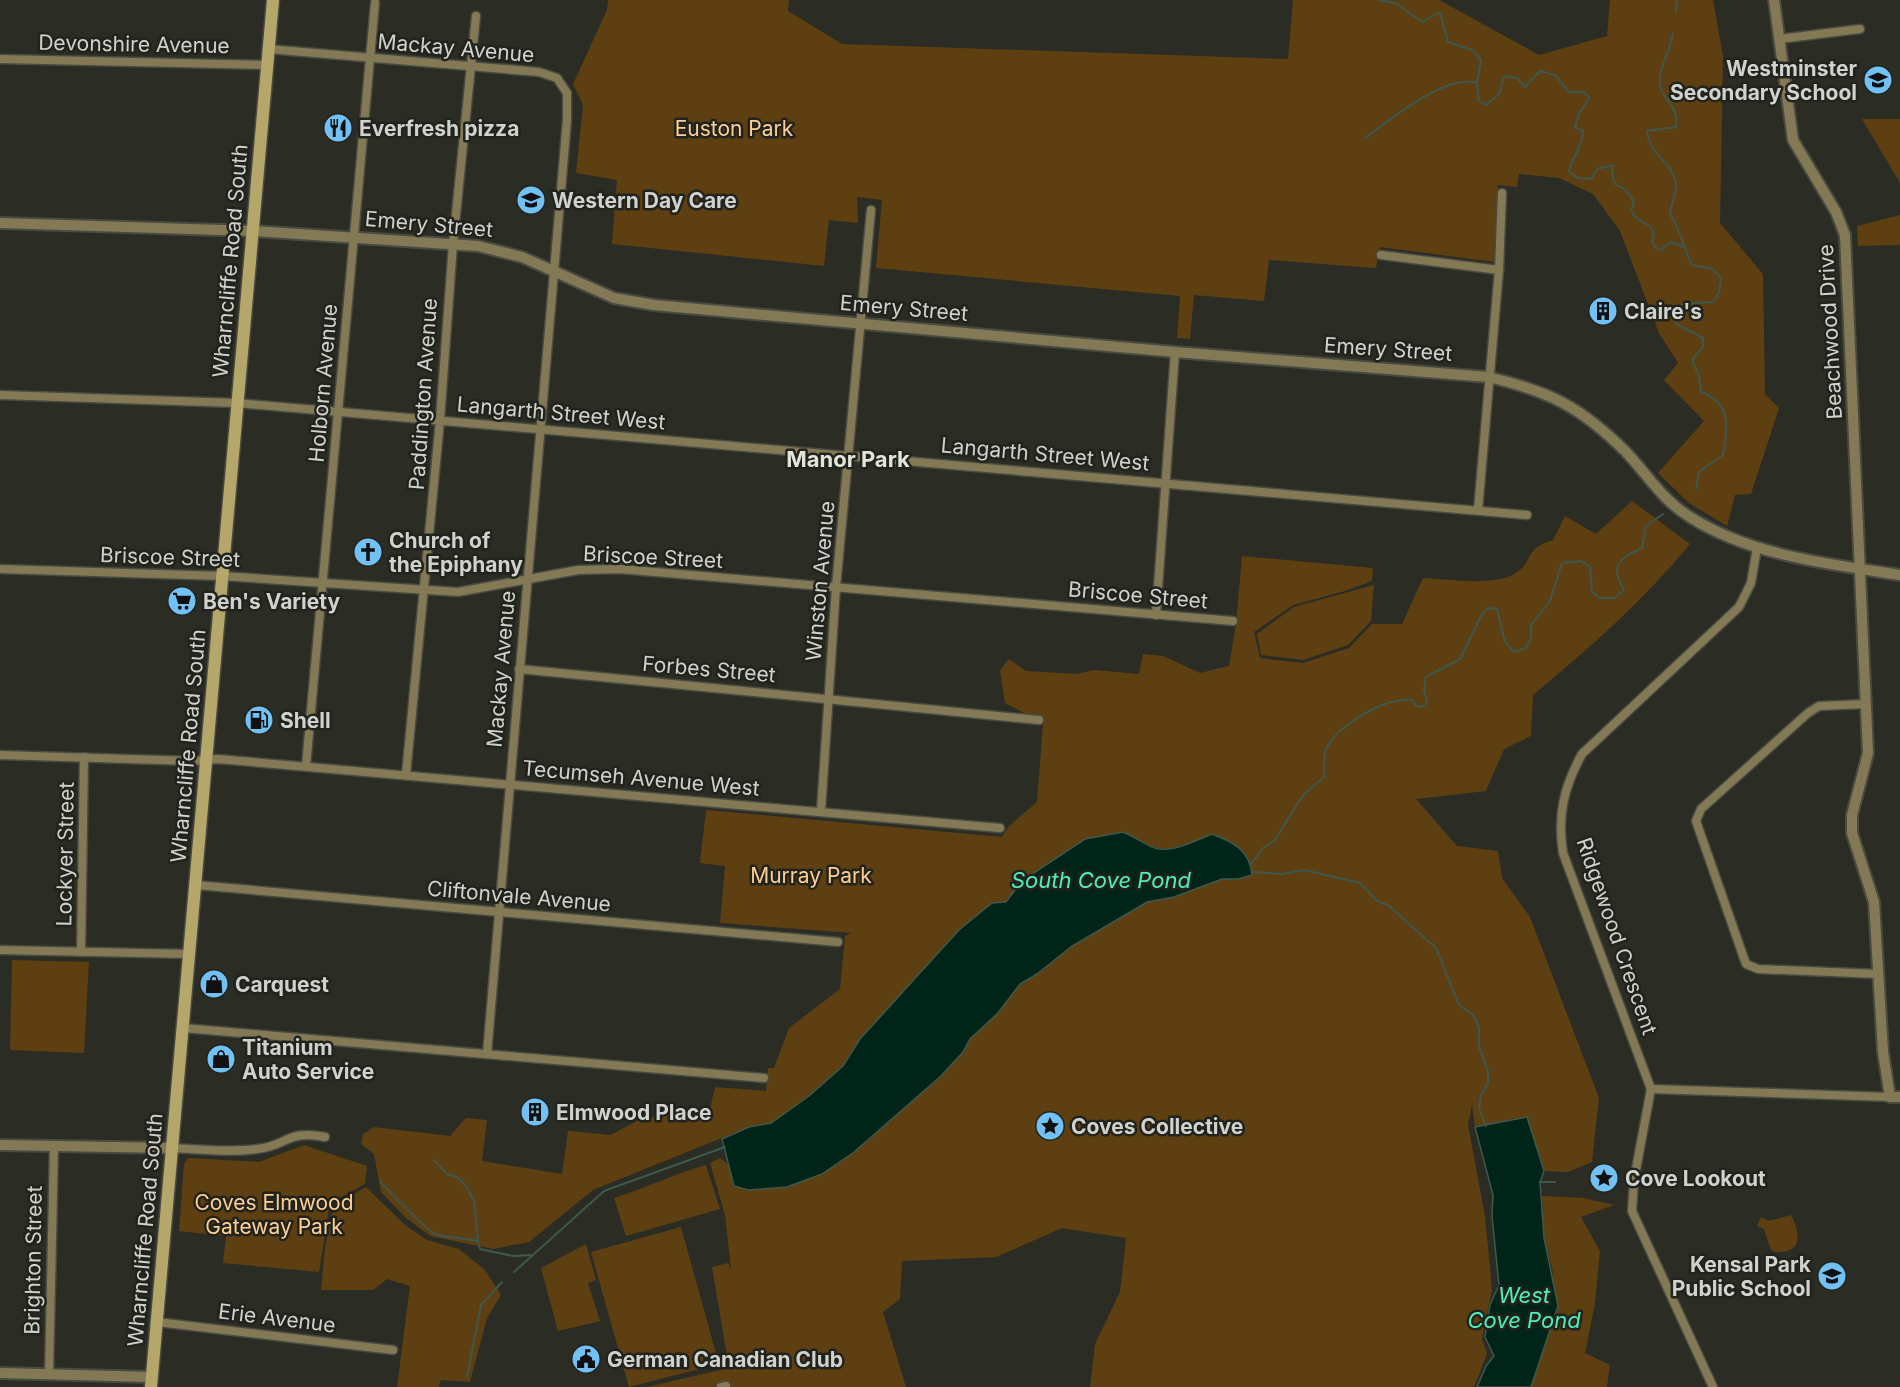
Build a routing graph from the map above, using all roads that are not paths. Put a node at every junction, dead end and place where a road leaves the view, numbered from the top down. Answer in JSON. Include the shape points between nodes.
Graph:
{"nodes":[{"id":1,"x":273,"y":0,"type":"edge"},
{"id":2,"x":1774,"y":0,"type":"edge"},
{"id":3,"x":375,"y":3,"type":"dead end"},
{"id":4,"x":476,"y":16,"type":"dead end"},
{"id":5,"x":1860,"y":29,"type":"dead end"},
{"id":6,"x":1779,"y":39,"type":"junction"},
{"id":7,"x":268,"y":49,"type":"junction"},
{"id":8,"x":370,"y":58,"type":"junction"},
{"id":9,"x":0,"y":59,"type":"edge"},
{"id":10,"x":267,"y":65,"type":"junction"},
{"id":11,"x":470,"y":68,"type":"junction"},
{"id":12,"x":1503,"y":193,"type":"dead end"},
{"id":13,"x":871,"y":210,"type":"dead end"},
{"id":14,"x":0,"y":223,"type":"edge"},
{"id":15,"x":253,"y":231,"type":"junction"},
{"id":16,"x":354,"y":237,"type":"junction"},
{"id":17,"x":453,"y":244,"type":"junction"},
{"id":18,"x":1381,"y":255,"type":"dead end"},
{"id":19,"x":1499,"y":270,"type":"junction"},
{"id":20,"x":555,"y":272,"type":"junction"},
{"id":21,"x":858,"y":323,"type":"junction"},
{"id":22,"x":1175,"y":352,"type":"junction"},
{"id":23,"x":1488,"y":377,"type":"junction"},
{"id":24,"x":0,"y":395,"type":"edge"},
{"id":25,"x":237,"y":403,"type":"junction"},
{"id":26,"x":338,"y":411,"type":"junction"},
{"id":27,"x":441,"y":420,"type":"junction"},
{"id":28,"x":542,"y":429,"type":"junction"},
{"id":29,"x":849,"y":456,"type":"junction"},
{"id":30,"x":1167,"y":483,"type":"junction"},
{"id":31,"x":1478,"y":510,"type":"junction"},
{"id":32,"x":1527,"y":515,"type":"dead end"},
{"id":33,"x":1757,"y":548,"type":"junction"},
{"id":34,"x":1861,"y":568,"type":"junction"},
{"id":35,"x":0,"y":569,"type":"edge"},
{"id":36,"x":1900,"y":575,"type":"edge"},
{"id":37,"x":222,"y":576,"type":"junction"},
{"id":38,"x":528,"y":581,"type":"junction"},
{"id":39,"x":322,"y":584,"type":"junction"},
{"id":40,"x":836,"y":587,"type":"junction"},
{"id":41,"x":424,"y":591,"type":"junction"},
{"id":42,"x":1156,"y":615,"type":"junction"},
{"id":43,"x":1233,"y":621,"type":"dead end"},
{"id":44,"x":519,"y":669,"type":"junction"},
{"id":45,"x":828,"y":698,"type":"junction"},
{"id":46,"x":1866,"y":704,"type":"junction"},
{"id":47,"x":1039,"y":720,"type":"dead end"},
{"id":48,"x":0,"y":755,"type":"edge"},
{"id":49,"x":84,"y":758,"type":"junction"},
{"id":50,"x":207,"y":760,"type":"junction"},
{"id":51,"x":306,"y":765,"type":"junction"},
{"id":52,"x":406,"y":775,"type":"junction"},
{"id":53,"x":509,"y":785,"type":"junction"},
{"id":54,"x":821,"y":811,"type":"junction"},
{"id":55,"x":1000,"y":828,"type":"dead end"},
{"id":56,"x":195,"y":885,"type":"junction"},
{"id":57,"x":500,"y":912,"type":"junction"},
{"id":58,"x":838,"y":942,"type":"dead end"},
{"id":59,"x":0,"y":950,"type":"edge"},
{"id":60,"x":81,"y":952,"type":"junction"},
{"id":61,"x":189,"y":954,"type":"junction"},
{"id":62,"x":1878,"y":974,"type":"junction"},
{"id":63,"x":183,"y":1028,"type":"junction"},
{"id":64,"x":487,"y":1054,"type":"junction"},
{"id":65,"x":764,"y":1078,"type":"dead end"},
{"id":66,"x":1651,"y":1089,"type":"junction"},
{"id":67,"x":1895,"y":1097,"type":"edge"},
{"id":68,"x":325,"y":1137,"type":"dead end"},
{"id":69,"x":0,"y":1146,"type":"edge"},
{"id":70,"x":54,"y":1147,"type":"junction"},
{"id":71,"x":171,"y":1148,"type":"junction"},
{"id":72,"x":157,"y":1322,"type":"junction"},
{"id":73,"x":393,"y":1350,"type":"dead end"},
{"id":74,"x":0,"y":1373,"type":"edge"},
{"id":75,"x":49,"y":1374,"type":"junction"},
{"id":76,"x":152,"y":1382,"type":"edge"},
{"id":77,"x":1713,"y":1387,"type":"edge"}],
"edges":[{"from":1,"to":7,"type":"main road","name":"Wharncliffe Road South"},
{"from":2,"to":6,"type":"street","name":"Beachwood Drive"},
{"from":3,"to":8,"type":"street","name":"Holborn Avenue"},
{"from":4,"to":11,"type":"street","name":"Paddington Avenue"},
{"from":5,"to":6,"type":"street"},
{"from":6,"to":34,"type":"street","name":"Beachwood Drive","via":[[1793,140],[1836,212],[1845,235]]},
{"from":7,"to":8,"type":"street","name":"Mackay Avenue"},
{"from":7,"to":10,"type":"main road","name":"Wharncliffe Road South"},
{"from":8,"to":11,"type":"street","name":"Mackay Avenue"},
{"from":8,"to":16,"type":"street","name":"Holborn Avenue"},
{"from":9,"to":10,"type":"street","name":"Devonshire Avenue"},
{"from":10,"to":15,"type":"main road","name":"Wharncliffe Road South"},
{"from":11,"to":17,"type":"street","name":"Paddington Avenue"},
{"from":11,"to":20,"type":"street","name":"Mackay Avenue","via":[[538,72],[557,78],[567,93]]},
{"from":12,"to":19,"type":"street"},
{"from":13,"to":21,"type":"street","name":"Winston Avenue"},
{"from":14,"to":15,"type":"street","name":"Emery Street"},
{"from":15,"to":16,"type":"street","name":"Emery Street"},
{"from":15,"to":25,"type":"main road","name":"Wharncliffe Road South"},
{"from":16,"to":17,"type":"street","name":"Emery Street"},
{"from":16,"to":26,"type":"street","name":"Holborn Avenue"},
{"from":17,"to":20,"type":"street","name":"Emery Street","via":[[498,249]]},
{"from":17,"to":27,"type":"street","name":"Paddington Avenue"},
{"from":18,"to":19,"type":"street"},
{"from":19,"to":23,"type":"street"},
{"from":20,"to":21,"type":"street","name":"Emery Street","via":[[614,298],[635,302]]},
{"from":20,"to":28,"type":"street","name":"Mackay Avenue"},
{"from":21,"to":22,"type":"street","name":"Emery Street"},
{"from":21,"to":29,"type":"street","name":"Winston Avenue"},
{"from":22,"to":23,"type":"street","name":"Emery Street"},
{"from":22,"to":30,"type":"street"},
{"from":23,"to":31,"type":"street"},
{"from":23,"to":33,"type":"street","name":"Emery Street","via":[[1541,391],[1581,411],[1689,517]]},
{"from":24,"to":25,"type":"street","name":"Langarth Street West"},
{"from":25,"to":26,"type":"street","name":"Langarth Street West"},
{"from":25,"to":37,"type":"main road","name":"Wharncliffe Road South"},
{"from":26,"to":27,"type":"street","name":"Langarth Street West"},
{"from":26,"to":39,"type":"street","name":"Holborn Avenue"},
{"from":27,"to":28,"type":"street","name":"Langarth Street West"},
{"from":27,"to":41,"type":"street","name":"Paddington Avenue"},
{"from":28,"to":29,"type":"street","name":"Langarth Street West"},
{"from":28,"to":38,"type":"street","name":"Mackay Avenue"},
{"from":29,"to":30,"type":"street","name":"Langarth Street West"},
{"from":29,"to":40,"type":"street","name":"Winston Avenue"},
{"from":30,"to":31,"type":"street","name":"Langarth Street West"},
{"from":30,"to":42,"type":"street"},
{"from":31,"to":32,"type":"street","name":"Langarth Street West"},
{"from":33,"to":34,"type":"street","name":"Emery Street"},
{"from":33,"to":66,"type":"street","name":"Ridgewood Crescent","via":[[1751,583],[1739,608],[1582,753],[1569,777],[1563,803],[1559,826],[1563,853]]},
{"from":34,"to":36,"type":"street","name":"Emery Street"},
{"from":34,"to":46,"type":"street","name":"Beachwood Drive"},
{"from":35,"to":37,"type":"street","name":"Briscoe Street"},
{"from":37,"to":39,"type":"street","name":"Briscoe Street"},
{"from":37,"to":50,"type":"main road","name":"Wharncliffe Road South"},
{"from":38,"to":40,"type":"street","name":"Briscoe Street","via":[[578,570],[620,569]]},
{"from":38,"to":41,"type":"street","name":"Briscoe Street","via":[[458,592]]},
{"from":38,"to":44,"type":"street","name":"Mackay Avenue"},
{"from":39,"to":41,"type":"street","name":"Briscoe Street"},
{"from":39,"to":51,"type":"street","name":"Holborn Avenue"},
{"from":40,"to":42,"type":"street","name":"Briscoe Street"},
{"from":40,"to":45,"type":"street","name":"Winston Avenue"},
{"from":41,"to":52,"type":"street","name":"Paddington Avenue"},
{"from":42,"to":43,"type":"street","name":"Briscoe Street"},
{"from":44,"to":45,"type":"street","name":"Forbes Street"},
{"from":44,"to":53,"type":"street","name":"Mackay Avenue"},
{"from":45,"to":47,"type":"street","name":"Forbes Street"},
{"from":45,"to":54,"type":"street","name":"Winston Avenue"},
{"from":46,"to":62,"type":"street","name":"Beachwood Drive","via":[[1868,753],[1852,814],[1852,833],[1874,902]]},
{"from":46,"to":62,"type":"street","via":[[1819,706],[1808,712],[1701,809],[1696,821],[1746,964],[1758,969]]},
{"from":48,"to":49,"type":"street","name":"Tecumseh Avenue West"},
{"from":49,"to":50,"type":"street","name":"Tecumseh Avenue West"},
{"from":49,"to":60,"type":"street","name":"Lockyer Street"},
{"from":50,"to":51,"type":"street","name":"Tecumseh Avenue West"},
{"from":50,"to":56,"type":"main road","name":"Wharncliffe Road South"},
{"from":51,"to":52,"type":"street","name":"Tecumseh Avenue West"},
{"from":52,"to":53,"type":"street","name":"Tecumseh Avenue West"},
{"from":53,"to":54,"type":"street","name":"Tecumseh Avenue West"},
{"from":53,"to":57,"type":"street","name":"Mackay Avenue"},
{"from":54,"to":55,"type":"street","name":"Tecumseh Avenue West"},
{"from":56,"to":57,"type":"street","name":"Cliftonvale Avenue"},
{"from":56,"to":61,"type":"main road","name":"Wharncliffe Road South"},
{"from":57,"to":58,"type":"street","name":"Cliftonvale Avenue"},
{"from":57,"to":64,"type":"street","name":"Mackay Avenue"},
{"from":59,"to":60,"type":"street"},
{"from":60,"to":61,"type":"street"},
{"from":61,"to":63,"type":"main road","name":"Wharncliffe Road South"},
{"from":62,"to":67,"type":"street","name":"Beachwood Drive","via":[[1883,1052]]},
{"from":63,"to":64,"type":"street"},
{"from":63,"to":71,"type":"main road","name":"Wharncliffe Road South"},
{"from":64,"to":65,"type":"street"},
{"from":66,"to":67,"type":"street"},
{"from":66,"to":77,"type":"street","via":[[1632,1211]]},
{"from":68,"to":71,"type":"street","via":[[296,1134],[273,1146],[248,1150]]},
{"from":69,"to":70,"type":"street"},
{"from":70,"to":71,"type":"street"},
{"from":70,"to":75,"type":"street","name":"Brighton Street"},
{"from":71,"to":72,"type":"main road","name":"Wharncliffe Road South"},
{"from":72,"to":73,"type":"street","name":"Erie Avenue"},
{"from":72,"to":76,"type":"main road","name":"Wharncliffe Road South"},
{"from":74,"to":75,"type":"street"},
{"from":75,"to":76,"type":"street"}]}
